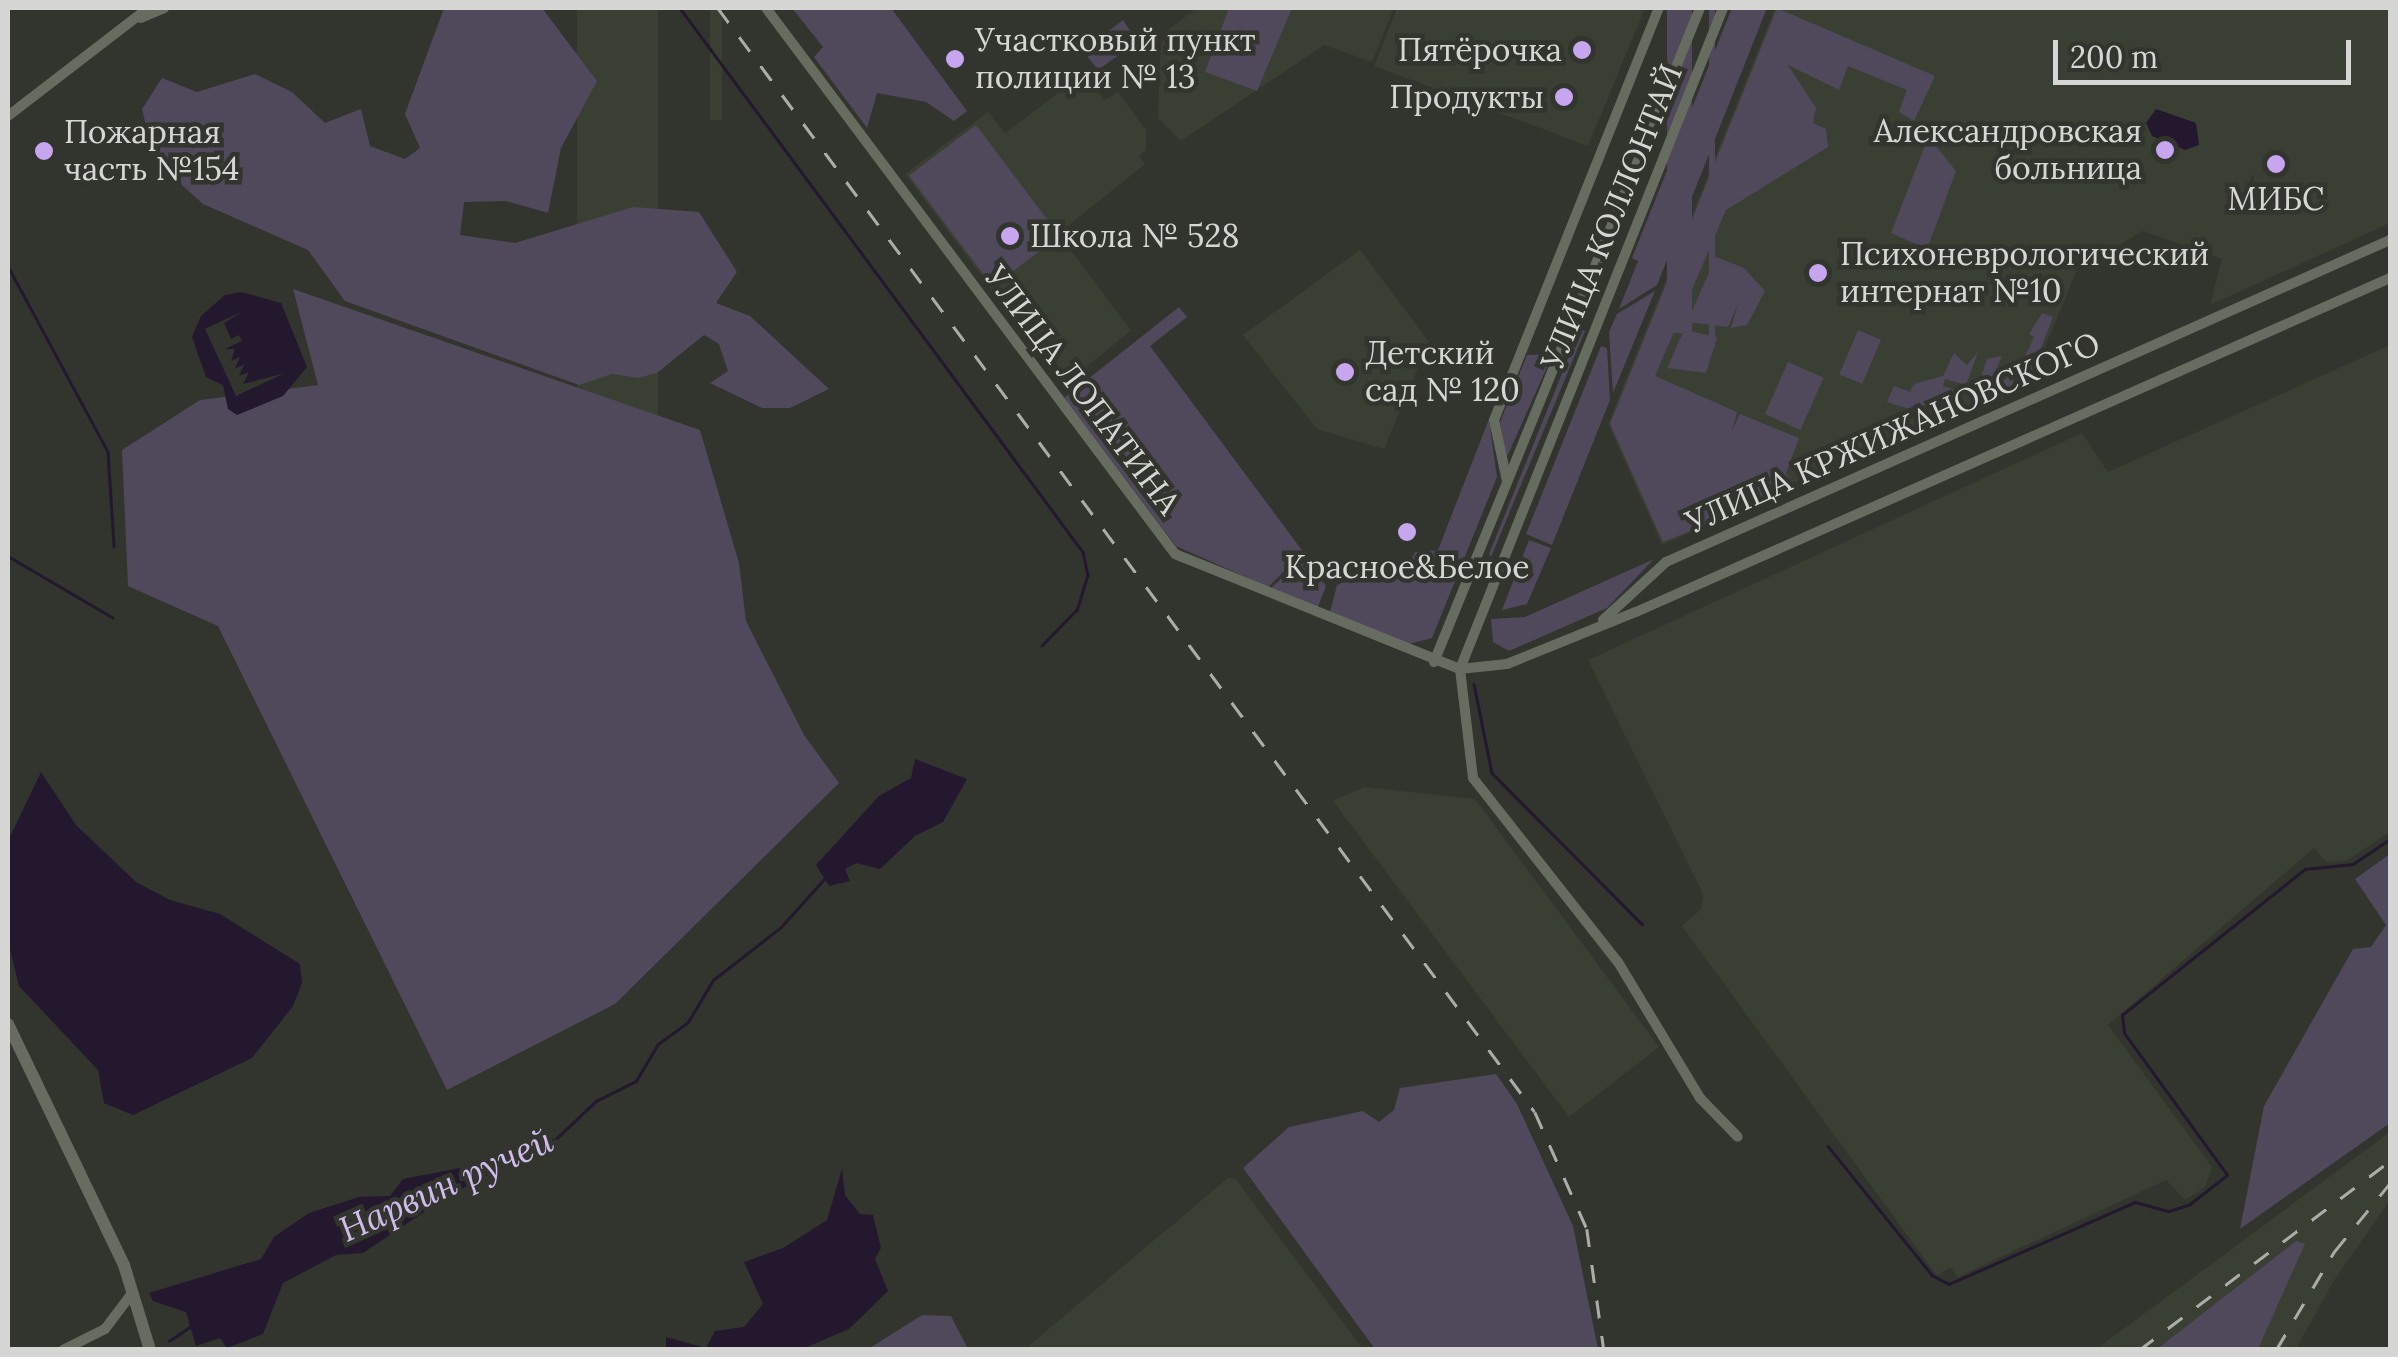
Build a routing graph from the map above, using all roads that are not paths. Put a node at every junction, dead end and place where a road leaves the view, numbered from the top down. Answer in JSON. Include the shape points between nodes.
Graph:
{"nodes":[{"id":1,"x":148,"y":8,"type":"edge"},
{"id":2,"x":164,"y":8,"type":"edge"},
{"id":3,"x":766,"y":8,"type":"edge"},
{"id":4,"x":1659,"y":8,"type":"edge"},
{"id":5,"x":1700,"y":8,"type":"edge"},
{"id":6,"x":1722,"y":8,"type":"edge"},
{"id":7,"x":140,"y":18,"type":"junction"},
{"id":8,"x":8,"y":116,"type":"edge"},
{"id":9,"x":2390,"y":240,"type":"edge"},
{"id":10,"x":2390,"y":278,"type":"edge"},
{"id":11,"x":1507,"y":482,"type":"junction"},
{"id":12,"x":1629,"y":598,"type":"junction"},
{"id":13,"x":1636,"y":612,"type":"junction"},
{"id":14,"x":1598,"y":624,"type":"junction"},
{"id":15,"x":1434,"y":662,"type":"junction"},
{"id":16,"x":1460,"y":669,"type":"junction"},
{"id":17,"x":8,"y":1024,"type":"edge"},
{"id":18,"x":1738,"y":1136,"type":"dead end"},
{"id":19,"x":133,"y":1292,"type":"junction"},
{"id":20,"x":63,"y":1350,"type":"edge"},
{"id":21,"x":150,"y":1350,"type":"edge"}],
"edges":[{"from":1,"to":7,"type":"street"},
{"from":2,"to":7,"type":"street"},
{"from":3,"to":15,"type":"street","name":"УЛИЦА ЛОПАТИНА","via":[[1175,554]]},
{"from":4,"to":11,"type":"street","via":[[1494,420]]},
{"from":5,"to":11,"type":"street","name":"УЛИЦА КОЛЛОНТАЙ"},
{"from":6,"to":16,"type":"street","name":"УЛИЦА КОЛЛОНТАЙ"},
{"from":7,"to":8,"type":"street"},
{"from":9,"to":12,"type":"street","name":"УЛИЦА КРЖИЖАНОВСКОГО","via":[[1666,562]]},
{"from":10,"to":13,"type":"street","name":"УЛИЦА КРЖИЖАНОВСКОГО"},
{"from":11,"to":15,"type":"street","name":"УЛИЦА КОЛЛОНТАЙ"},
{"from":12,"to":13,"type":"street"},
{"from":12,"to":14,"type":"street","name":"УЛИЦА КРЖИЖАНОВСКОГО"},
{"from":13,"to":14,"type":"street","name":"УЛИЦА КРЖИЖАНОВСКОГО"},
{"from":14,"to":16,"type":"street","name":"УЛИЦА КРЖИЖАНОВСКОГО","via":[[1507,664]]},
{"from":15,"to":16,"type":"street","name":"УЛИЦА ЛОПАТИНА"},
{"from":16,"to":18,"type":"street","via":[[1473,778],[1618,962],[1700,1098]]},
{"from":17,"to":19,"type":"street"},
{"from":19,"to":20,"type":"street","via":[[104,1329]]},
{"from":19,"to":21,"type":"street"}]}
